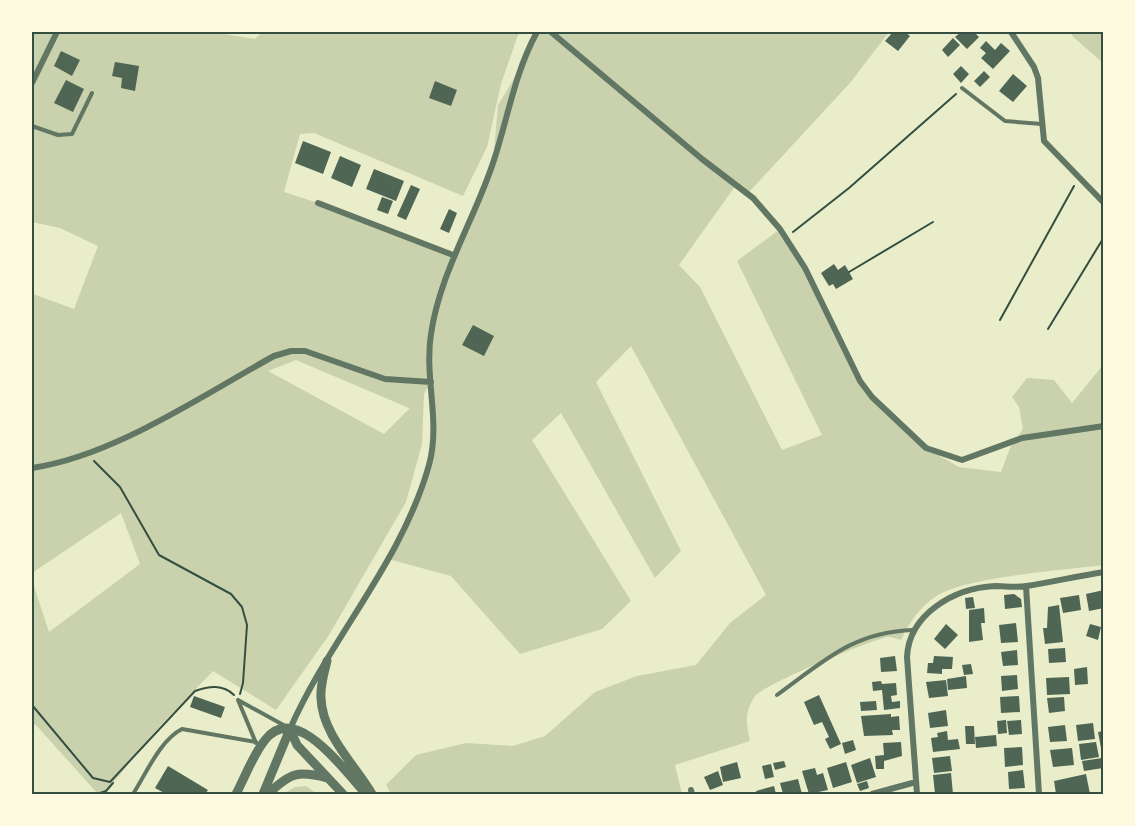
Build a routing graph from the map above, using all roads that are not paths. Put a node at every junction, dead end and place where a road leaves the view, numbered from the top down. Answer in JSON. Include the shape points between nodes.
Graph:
{"nodes":[{"id":1,"x":57,"y":32,"type":"edge"},
{"id":2,"x":537,"y":32,"type":"edge"},
{"id":3,"x":551,"y":32,"type":"edge"},
{"id":4,"x":1011,"y":32,"type":"edge"},
{"id":5,"x":32,"y":83,"type":"edge"},
{"id":6,"x":962,"y":88,"type":"road end"},
{"id":7,"x":92,"y":93,"type":"dead end"},
{"id":8,"x":1042,"y":124,"type":"junction"},
{"id":9,"x":32,"y":126,"type":"edge"},
{"id":10,"x":318,"y":203,"type":"dead end"},
{"id":11,"x":1104,"y":203,"type":"edge"},
{"id":12,"x":453,"y":255,"type":"junction"},
{"id":13,"x":431,"y":382,"type":"junction"},
{"id":14,"x":1104,"y":426,"type":"edge"},
{"id":15,"x":32,"y":468,"type":"edge"},
{"id":16,"x":1104,"y":572,"type":"edge"},
{"id":17,"x":1026,"y":586,"type":"junction"},
{"id":18,"x":913,"y":630,"type":"junction"},
{"id":19,"x":327,"y":661,"type":"junction"},
{"id":20,"x":777,"y":696,"type":"dead end"},
{"id":21,"x":290,"y":729,"type":"junction"},
{"id":22,"x":258,"y":746,"type":"junction"},
{"id":23,"x":329,"y":779,"type":"junction"},
{"id":24,"x":916,"y":782,"type":"junction"},
{"id":25,"x":134,"y":795,"type":"edge"},
{"id":26,"x":236,"y":795,"type":"edge"},
{"id":27,"x":263,"y":795,"type":"edge"},
{"id":28,"x":268,"y":795,"type":"edge"},
{"id":29,"x":343,"y":795,"type":"edge"},
{"id":30,"x":366,"y":795,"type":"edge"},
{"id":31,"x":372,"y":795,"type":"edge"},
{"id":32,"x":872,"y":795,"type":"edge"},
{"id":33,"x":917,"y":795,"type":"edge"},
{"id":34,"x":1039,"y":795,"type":"edge"}],
"edges":[{"from":1,"to":5,"type":"street"},
{"from":2,"to":12,"type":"street","via":[[521,67],[494,162]]},
{"from":3,"to":14,"type":"street","via":[[753,198],[785,237],[820,296],[860,381],[926,448],[962,460],[1022,438]]},
{"from":4,"to":8,"type":"street","via":[[1038,78]]},
{"from":6,"to":8,"type":"lane","via":[[1005,121]]},
{"from":7,"to":9,"type":"lane","via":[[72,134],[64,136]]},
{"from":8,"to":11,"type":"street","via":[[1044,141]]},
{"from":10,"to":12,"type":"street"},
{"from":12,"to":13,"type":"street","via":[[430,335]]},
{"from":13,"to":15,"type":"street","via":[[385,379],[318,355],[291,351],[274,356],[168,416],[83,455]]},
{"from":13,"to":19,"type":"street","via":[[433,434],[429,464],[388,559]]},
{"from":16,"to":17,"type":"street"},
{"from":17,"to":18,"type":"street","via":[[994,586],[953,596],[930,611]]},
{"from":17,"to":34,"type":"street"},
{"from":18,"to":20,"type":"lane","via":[[887,631],[845,646]]},
{"from":18,"to":24,"type":"street","via":[[907,657]]},
{"from":19,"to":21,"type":"street"},
{"from":19,"to":31,"type":"street","via":[[321,686],[322,710]]},
{"from":21,"to":22,"type":"street","via":[[269,736]]},
{"from":21,"to":22,"type":"lane","via":[[238,700]]},
{"from":21,"to":23,"type":"street","via":[[297,745]]},
{"from":21,"to":27,"type":"street"},
{"from":21,"to":30,"type":"street","via":[[310,735]]},
{"from":22,"to":25,"type":"lane","via":[[182,729],[164,746]]},
{"from":22,"to":26,"type":"street"},
{"from":23,"to":28,"type":"street","via":[[297,773]]},
{"from":23,"to":29,"type":"street"},
{"from":24,"to":32,"type":"street"},
{"from":24,"to":33,"type":"street"}]}
